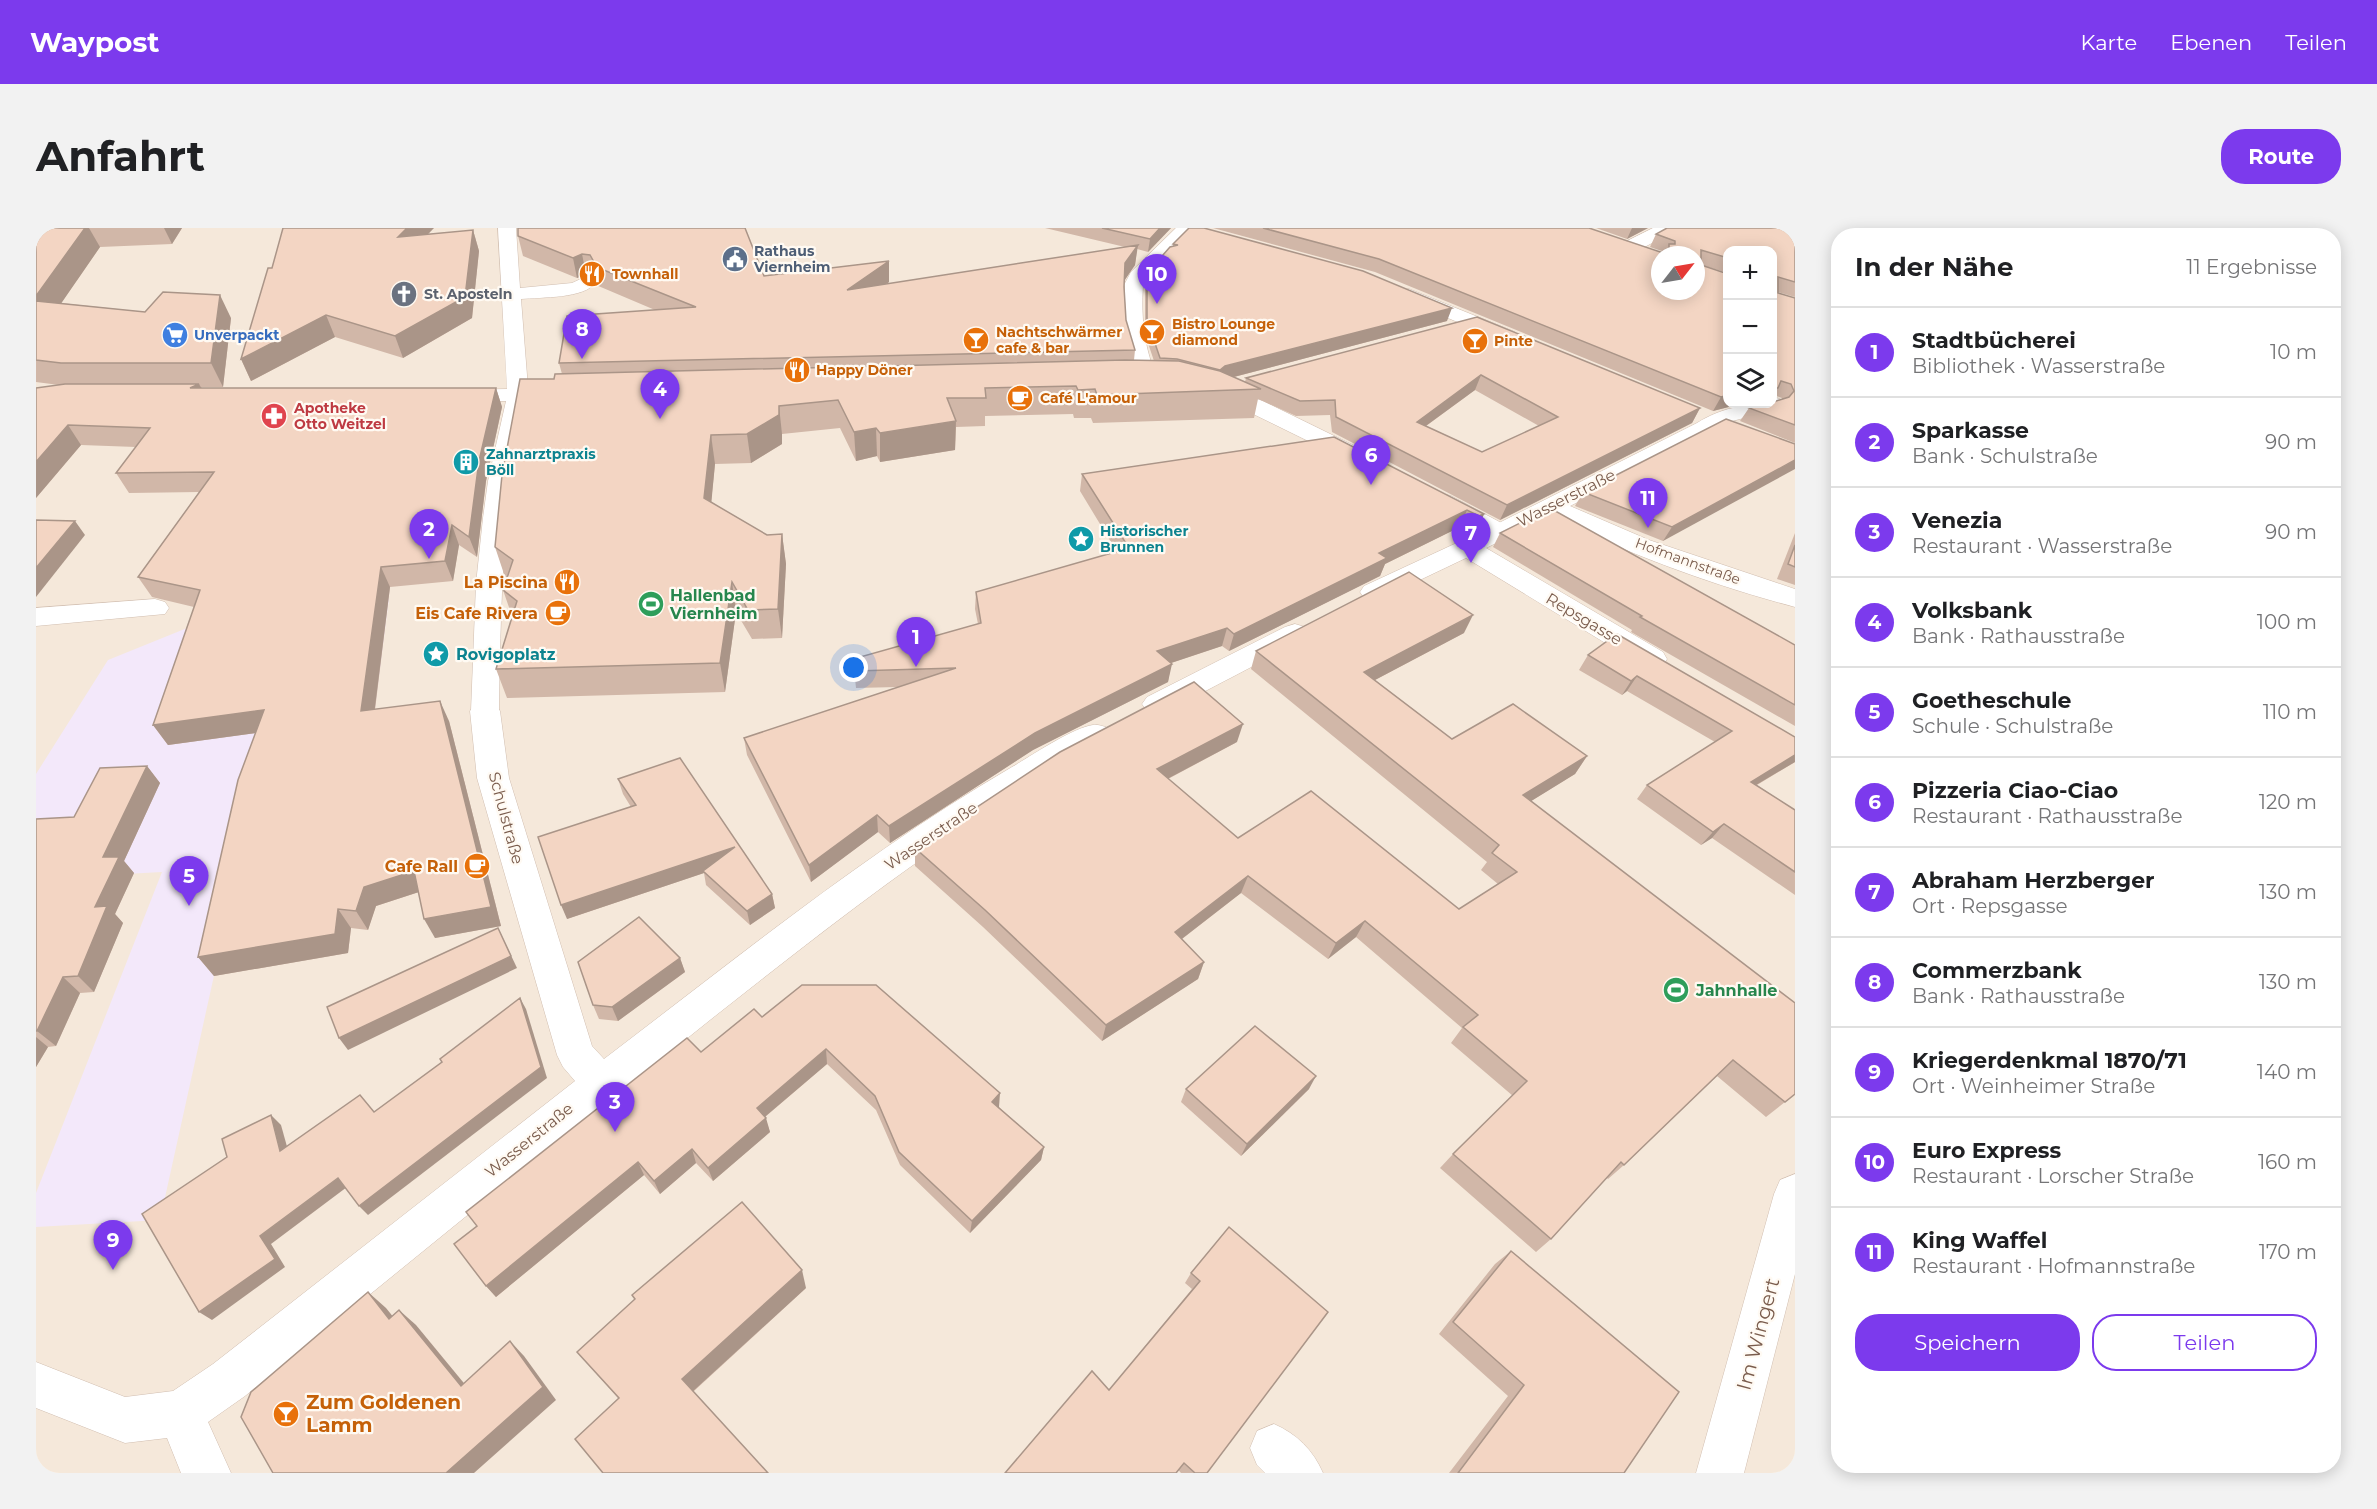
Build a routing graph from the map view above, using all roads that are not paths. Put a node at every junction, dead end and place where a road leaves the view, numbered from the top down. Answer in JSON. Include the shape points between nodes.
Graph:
{"nodes":[{"id":1,"x":507,"y":228,"type":"edge"},
{"id":2,"x":1185,"y":228,"type":"edge"},
{"id":3,"x":1667,"y":228,"type":"edge"},
{"id":4,"x":1207,"y":234,"type":"edge"},
{"id":5,"x":1649,"y":255,"type":"edge"},
{"id":6,"x":587,"y":282,"type":"edge"},
{"id":7,"x":1134,"y":285,"type":"joint"},
{"id":8,"x":1388,"y":287,"type":"edge"},
{"id":9,"x":510,"y":295,"type":"junction"},
{"id":10,"x":1474,"y":322,"type":"junction"},
{"id":11,"x":1440,"y":331,"type":"edge"},
{"id":12,"x":1528,"y":345,"type":"edge"},
{"id":13,"x":1251,"y":380,"type":"edge"},
{"id":14,"x":1222,"y":393,"type":"junction"},
{"id":15,"x":577,"y":394,"type":"edge"},
{"id":16,"x":518,"y":395,"type":"junction"},
{"id":17,"x":441,"y":396,"type":"edge"},
{"id":18,"x":1795,"y":398,"type":"edge"},
{"id":19,"x":1777,"y":402,"type":"edge"},
{"id":20,"x":1752,"y":408,"type":"edge"},
{"id":21,"x":1690,"y":412,"type":"edge"},
{"id":22,"x":1715,"y":422,"type":"junction"},
{"id":23,"x":1742,"y":431,"type":"edge"},
{"id":24,"x":1382,"y":469,"type":"edge"},
{"id":25,"x":1424,"y":491,"type":"edge"},
{"id":26,"x":1551,"y":506,"type":"junction"},
{"id":27,"x":1500,"y":532,"type":"junction"},
{"id":28,"x":1467,"y":548,"type":"junction"},
{"id":29,"x":1795,"y":598,"type":"edge"},
{"id":30,"x":155,"y":609,"type":"edge"},
{"id":31,"x":36,"y":617,"type":"edge"},
{"id":32,"x":1673,"y":671,"type":"edge"},
{"id":33,"x":485,"y":711,"type":"joint"},
{"id":34,"x":602,"y":1082,"type":"junction"},
{"id":35,"x":1795,"y":1194,"type":"edge"},
{"id":36,"x":36,"y":1385,"type":"edge"},
{"id":37,"x":181,"y":1413,"type":"junction"},
{"id":38,"x":207,"y":1473,"type":"edge"},
{"id":39,"x":1720,"y":1473,"type":"edge"}],
"edges":[{"from":1,"to":9,"type":"street","name":"Schulstraße"},
{"from":2,"to":4,"type":"street"},
{"from":2,"to":7,"type":"street","via":[[1138,276]]},
{"from":3,"to":5,"type":"street","via":[[1622,246]]},
{"from":6,"to":9,"type":"street","via":[[576,288]]},
{"from":7,"to":14,"type":"street","via":[[1130,321],[1139,380],[1183,383]]},
{"from":8,"to":10,"type":"street"},
{"from":9,"to":16,"type":"street","name":"Schulstraße"},
{"from":10,"to":11,"type":"street"},
{"from":10,"to":12,"type":"street"},
{"from":13,"to":14,"type":"street","via":[[1230,386]]},
{"from":14,"to":24,"type":"street"},
{"from":15,"to":16,"type":"street"},
{"from":16,"to":17,"type":"street"},
{"from":16,"to":33,"type":"street","name":"Schulstraße","via":[[495,518]]},
{"from":18,"to":19,"type":"street","name":"Wasserstraße"},
{"from":20,"to":22,"type":"street","name":"Wasserstraße"},
{"from":21,"to":22,"type":"street"},
{"from":22,"to":23,"type":"street"},
{"from":22,"to":26,"type":"street","name":"Wasserstraße"},
{"from":25,"to":27,"type":"street"},
{"from":26,"to":27,"type":"street","name":"Wasserstraße"},
{"from":26,"to":29,"type":"street","name":"Hofmannstraße","via":[[1715,573]]},
{"from":27,"to":28,"type":"street","name":"Wasserstraße"},
{"from":28,"to":32,"type":"street","name":"Repsgasse"},
{"from":28,"to":34,"type":"street","name":"Wasserstraße","via":[[1045,760],[858,886]]},
{"from":30,"to":31,"type":"street"},
{"from":33,"to":34,"type":"street","name":"Schulstraße","via":[[493,778],[576,1055]]},
{"from":34,"to":37,"type":"street","name":"Wasserstraße","via":[[229,1380]]},
{"from":35,"to":39,"type":"street","name":"Im Wingert"},
{"from":36,"to":37,"type":"street","via":[[125,1420]]},
{"from":37,"to":38,"type":"street"}]}
